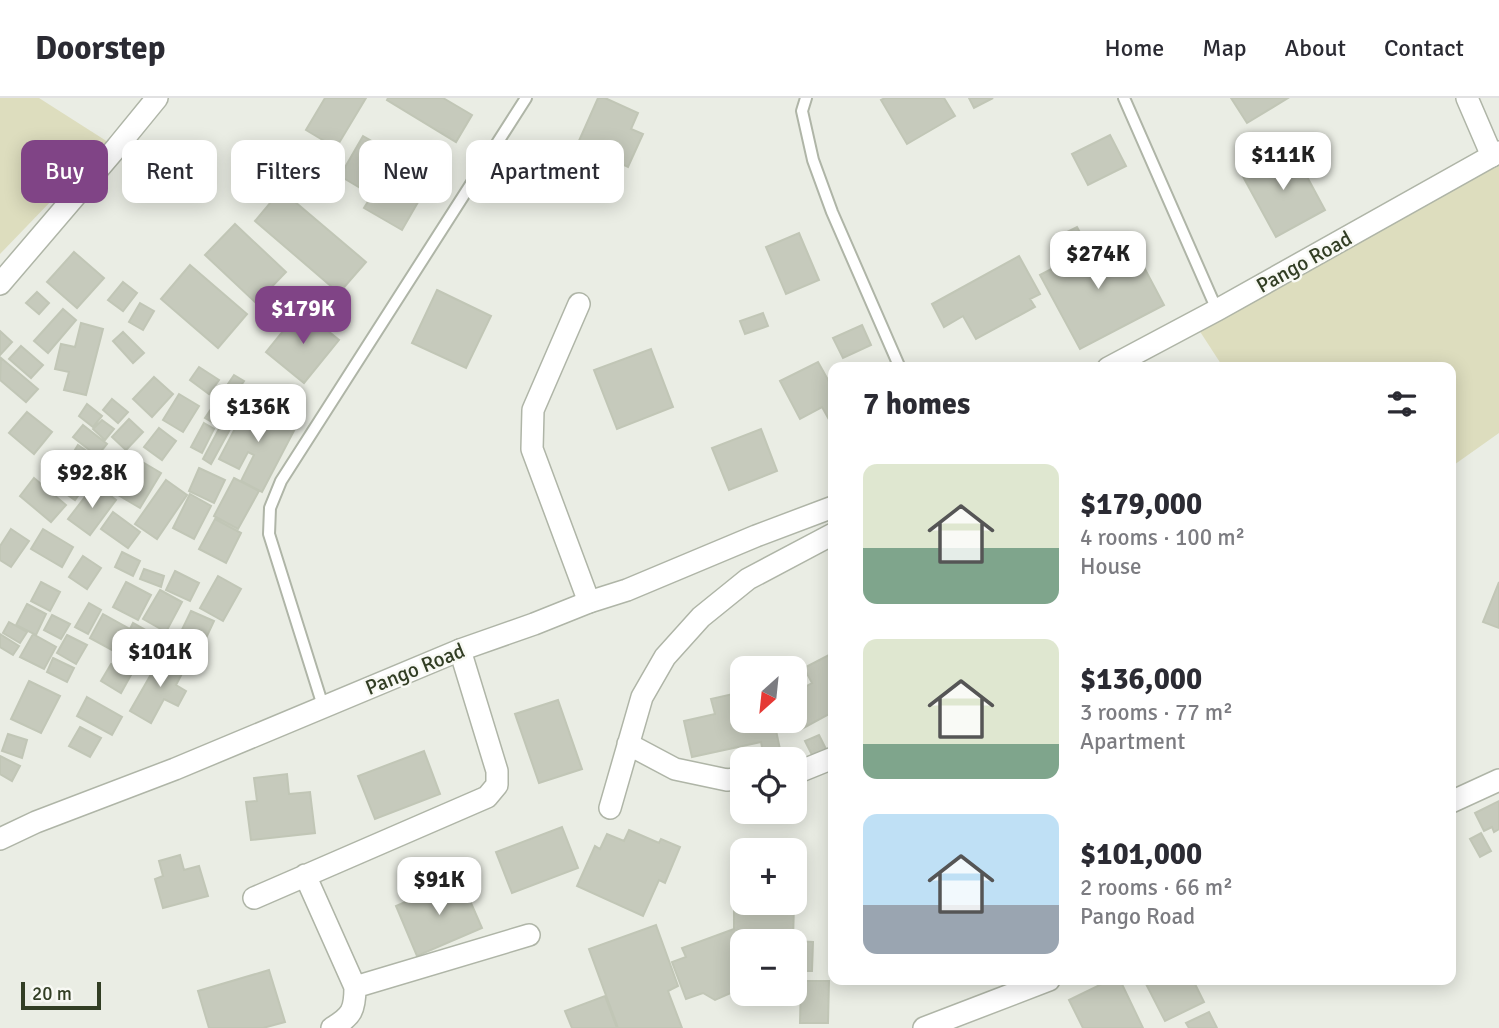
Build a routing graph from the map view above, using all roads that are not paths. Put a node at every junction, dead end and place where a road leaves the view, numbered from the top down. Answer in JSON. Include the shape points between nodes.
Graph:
{"nodes":[{"id":1,"x":157,"y":98,"type":"edge"},
{"id":2,"x":526,"y":98,"type":"edge"},
{"id":3,"x":806,"y":98,"type":"edge"},
{"id":4,"x":1124,"y":98,"type":"edge"},
{"id":5,"x":1467,"y":98,"type":"edge"},
{"id":6,"x":1496,"y":154,"type":"edge"},
{"id":7,"x":0,"y":284,"type":"edge"},
{"id":8,"x":579,"y":304,"type":"dead end"},
{"id":9,"x":1217,"y":310,"type":"junction"},
{"id":10,"x":897,"y":362,"type":"edge"},
{"id":11,"x":1119,"y":362,"type":"edge"},
{"id":12,"x":828,"y":509,"type":"edge"},
{"id":13,"x":828,"y":537,"type":"edge"},
{"id":14,"x":589,"y":602,"type":"junction"},
{"id":15,"x":460,"y":650,"type":"junction"},
{"id":16,"x":323,"y":706,"type":"junction"},
{"id":17,"x":628,"y":744,"type":"junction"},
{"id":18,"x":828,"y":760,"type":"edge"},
{"id":19,"x":807,"y":769,"type":"edge"},
{"id":20,"x":1499,"y":779,"type":"edge"},
{"id":21,"x":730,"y":780,"type":"edge"},
{"id":22,"x":1456,"y":800,"type":"edge"},
{"id":23,"x":610,"y":808,"type":"dead end"},
{"id":24,"x":0,"y":839,"type":"edge"},
{"id":25,"x":305,"y":875,"type":"junction"},
{"id":26,"x":254,"y":898,"type":"dead end"},
{"id":27,"x":529,"y":935,"type":"dead end"},
{"id":28,"x":1036,"y":985,"type":"edge"},
{"id":29,"x":355,"y":988,"type":"junction"},
{"id":30,"x":332,"y":1028,"type":"edge"},
{"id":31,"x":924,"y":1028,"type":"edge"}],
"edges":[{"from":1,"to":7,"type":"street"},
{"from":2,"to":16,"type":"lane","via":[[281,481],[270,508],[270,534]]},
{"from":3,"to":10,"type":"lane","via":[[802,111],[813,160]]},
{"from":4,"to":9,"type":"lane"},
{"from":5,"to":6,"type":"street"},
{"from":6,"to":9,"type":"street","name":"Pango Road"},
{"from":8,"to":14,"type":"street","via":[[533,410],[532,449]]},
{"from":9,"to":11,"type":"street","name":"Pango Road"},
{"from":12,"to":14,"type":"street","name":"Pango Road"},
{"from":13,"to":17,"type":"street","via":[[748,579],[701,617],[659,667],[642,697]]},
{"from":14,"to":15,"type":"street","name":"Pango Road"},
{"from":15,"to":16,"type":"street","name":"Pango Road"},
{"from":15,"to":25,"type":"street","via":[[497,771],[497,785],[487,797]]},
{"from":16,"to":24,"type":"street","name":"Pango Road"},
{"from":17,"to":21,"type":"street","via":[[675,769]]},
{"from":17,"to":23,"type":"street"},
{"from":18,"to":19,"type":"street"},
{"from":20,"to":22,"type":"street"},
{"from":25,"to":26,"type":"street"},
{"from":25,"to":29,"type":"street"},
{"from":27,"to":29,"type":"street"},
{"from":28,"to":31,"type":"street"},
{"from":29,"to":30,"type":"street","via":[[351,1012]]}]}
